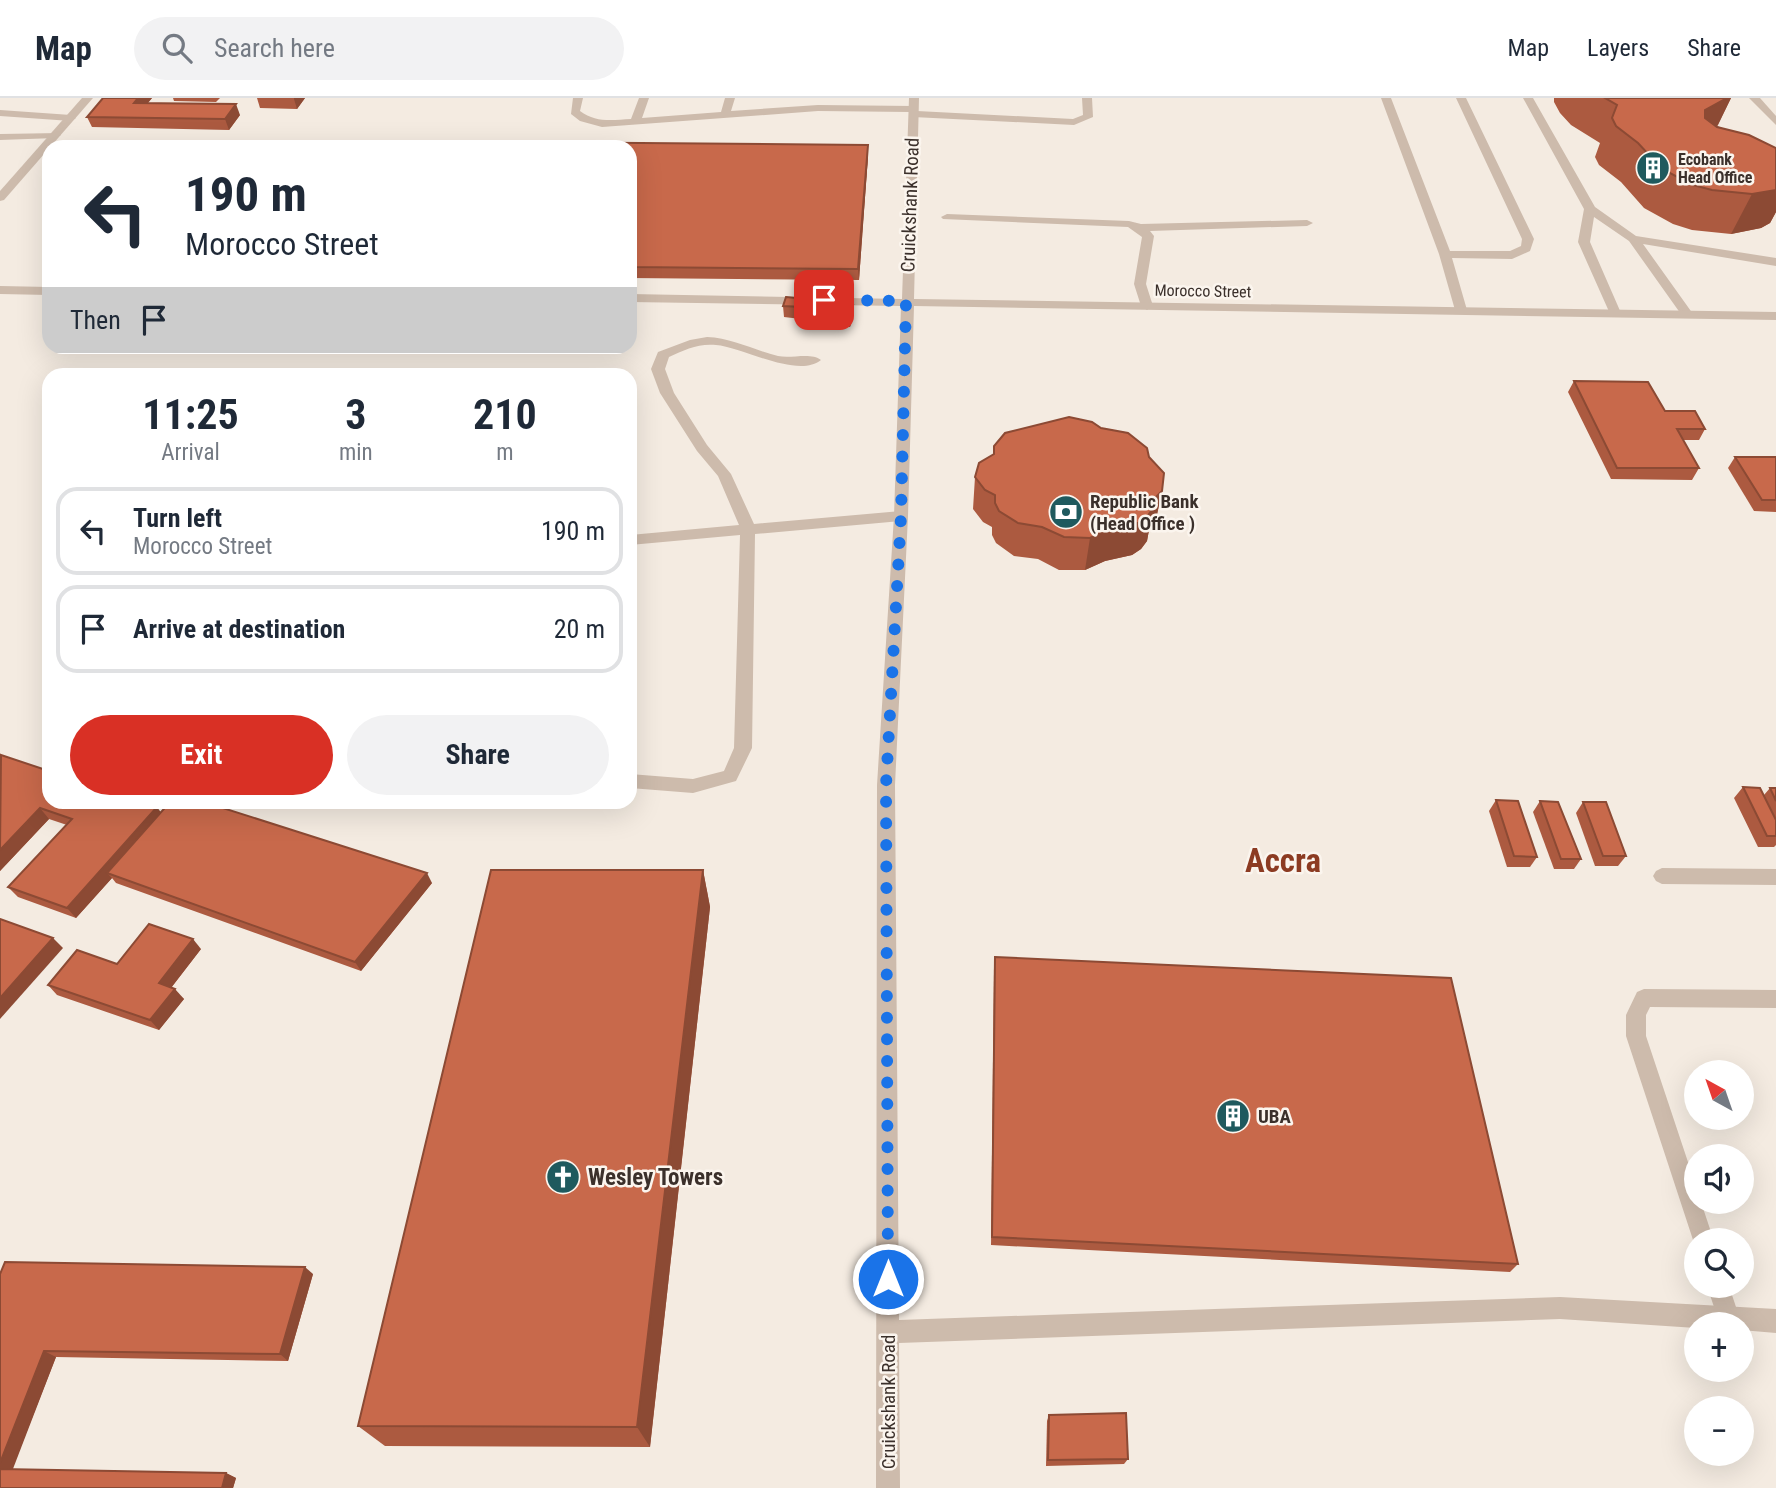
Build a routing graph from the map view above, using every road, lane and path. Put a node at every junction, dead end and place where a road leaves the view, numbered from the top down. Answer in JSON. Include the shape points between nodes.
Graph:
{"nodes":[{"id":1,"x":88,"y":98,"type":"edge"},
{"id":2,"x":578,"y":98,"type":"edge"},
{"id":3,"x":644,"y":98,"type":"edge"},
{"id":4,"x":730,"y":98,"type":"edge"},
{"id":5,"x":1087,"y":98,"type":"edge"},
{"id":6,"x":1387,"y":98,"type":"edge"},
{"id":7,"x":1461,"y":98,"type":"edge"},
{"id":8,"x":1528,"y":98,"type":"edge"},
{"id":9,"x":1754,"y":98,"type":"edge"},
{"id":10,"x":819,"y":103,"type":"edge"},
{"id":11,"x":913,"y":107,"type":"edge"},
{"id":12,"x":5,"y":110,"type":"edge"},
{"id":13,"x":725,"y":115,"type":"junction"},
{"id":14,"x":71,"y":118,"type":"junction"},
{"id":15,"x":635,"y":122,"type":"junction"},
{"id":16,"x":1776,"y":122,"type":"edge"},
{"id":17,"x":56,"y":135,"type":"junction"},
{"id":18,"x":0,"y":137,"type":"edge"},
{"id":19,"x":52,"y":140,"type":"edge"},
{"id":20,"x":42,"y":151,"type":"edge"},
{"id":21,"x":0,"y":198,"type":"edge"},
{"id":22,"x":1590,"y":208,"type":"junction"},
{"id":23,"x":947,"y":217,"type":"dead end"},
{"id":24,"x":1307,"y":223,"type":"dead end"},
{"id":25,"x":1140,"y":228,"type":"junction"},
{"id":26,"x":1633,"y":239,"type":"junction"},
{"id":27,"x":1445,"y":254,"type":"junction"},
{"id":28,"x":1776,"y":262,"type":"edge"},
{"id":29,"x":0,"y":290,"type":"edge"},
{"id":30,"x":42,"y":291,"type":"edge"},
{"id":31,"x":637,"y":298,"type":"edge"},
{"id":32,"x":906,"y":301,"type":"junction"},
{"id":33,"x":1147,"y":306,"type":"junction"},
{"id":34,"x":1461,"y":310,"type":"junction"},
{"id":35,"x":1615,"y":313,"type":"junction"},
{"id":36,"x":1688,"y":314,"type":"junction"},
{"id":37,"x":1776,"y":316,"type":"edge"},
{"id":38,"x":815,"y":360,"type":"dead end"},
{"id":39,"x":901,"y":516,"type":"junction"},
{"id":40,"x":748,"y":528,"type":"junction"},
{"id":41,"x":637,"y":539,"type":"edge"},
{"id":42,"x":637,"y":781,"type":"edge"},
{"id":43,"x":1662,"y":876,"type":"dead end"},
{"id":44,"x":1776,"y":877,"type":"edge"},
{"id":45,"x":1776,"y":999,"type":"edge"},
{"id":46,"x":1699,"y":1228,"type":"edge"},
{"id":47,"x":1684,"y":1316,"type":"edge"},
{"id":48,"x":1754,"y":1320,"type":"edge"},
{"id":49,"x":1776,"y":1321,"type":"edge"},
{"id":50,"x":888,"y":1332,"type":"junction"},
{"id":51,"x":888,"y":1488,"type":"edge"}],
"edges":[{"from":1,"to":14,"type":"street"},
{"from":2,"to":15,"type":"street","via":[[575,112],[584,119],[603,124]]},
{"from":3,"to":15,"type":"street"},
{"from":4,"to":13,"type":"street"},
{"from":5,"to":11,"type":"street","via":[[1088,117],[1074,122]]},
{"from":6,"to":27,"type":"street"},
{"from":7,"to":27,"type":"street","via":[[1528,239],[1526,248],[1512,255]]},
{"from":8,"to":22,"type":"street"},
{"from":9,"to":16,"type":"street"},
{"from":10,"to":11,"type":"street"},
{"from":10,"to":13,"type":"street"},
{"from":11,"to":32,"type":"street","name":"Cruickshank Road"},
{"from":12,"to":14,"type":"street"},
{"from":13,"to":15,"type":"street"},
{"from":14,"to":17,"type":"street"},
{"from":17,"to":18,"type":"street"},
{"from":17,"to":19,"type":"street"},
{"from":20,"to":21,"type":"street"},
{"from":22,"to":26,"type":"street"},
{"from":22,"to":35,"type":"street","via":[[1584,242]]},
{"from":23,"to":25,"type":"street"},
{"from":24,"to":25,"type":"street"},
{"from":25,"to":33,"type":"street","via":[[1148,236],[1140,284]]},
{"from":26,"to":28,"type":"street"},
{"from":26,"to":36,"type":"street"},
{"from":27,"to":34,"type":"street"},
{"from":29,"to":30,"type":"street"},
{"from":31,"to":32,"type":"street","name":"Morocco Street"},
{"from":32,"to":33,"type":"street","name":"Morocco Street"},
{"from":32,"to":39,"type":"street","name":"Cruickshank Road"},
{"from":33,"to":34,"type":"street","name":"Morocco Street"},
{"from":34,"to":35,"type":"street","name":"Morocco Street"},
{"from":35,"to":36,"type":"street","name":"Morocco Street"},
{"from":36,"to":37,"type":"street","name":"Morocco Street"},
{"from":38,"to":40,"type":"street","via":[[774,359],[738,344],[706,340],[686,343],[663,355],[658,369],[667,393],[724,474]]},
{"from":39,"to":40,"type":"street"},
{"from":39,"to":50,"type":"street","name":"Cruickshank Road","via":[[886,785]]},
{"from":40,"to":41,"type":"street"},
{"from":40,"to":42,"type":"street","via":[[743,748],[730,776],[693,786]]},
{"from":43,"to":44,"type":"street"},
{"from":45,"to":46,"type":"street","via":[[1644,998],[1636,1016],[1645,1071]]},
{"from":47,"to":50,"type":"street","via":[[1560,1308]]},
{"from":48,"to":49,"type":"street"},
{"from":50,"to":51,"type":"street","name":"Cruickshank Road"}]}
